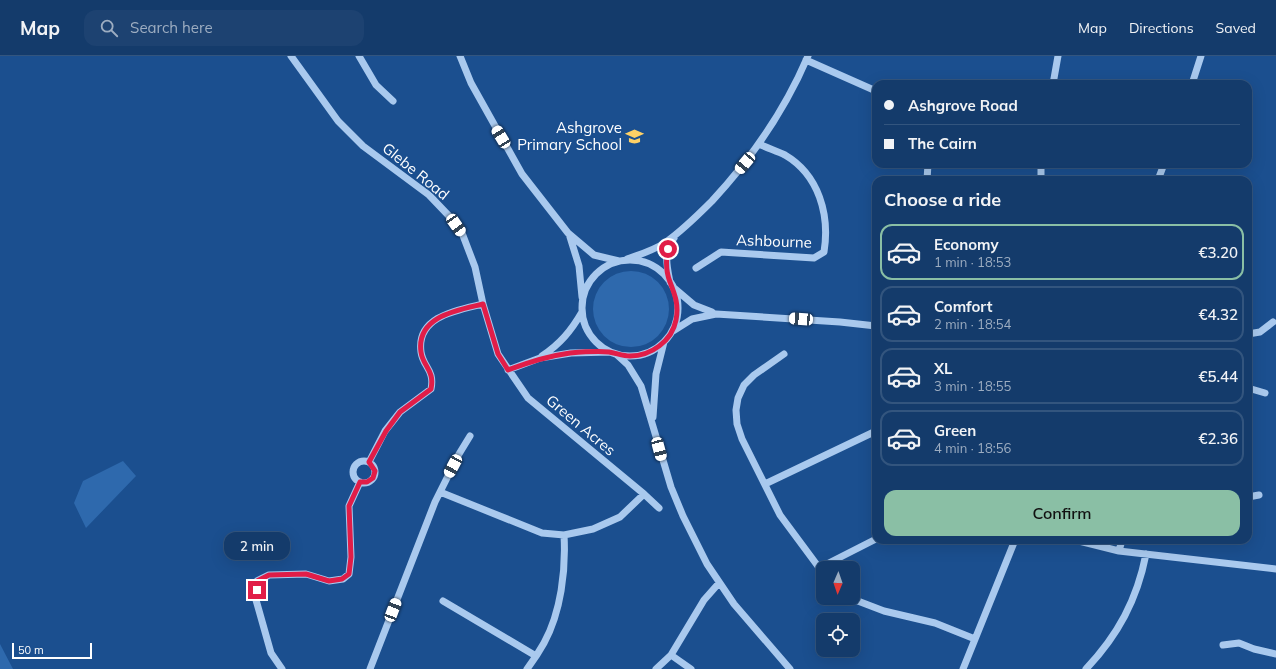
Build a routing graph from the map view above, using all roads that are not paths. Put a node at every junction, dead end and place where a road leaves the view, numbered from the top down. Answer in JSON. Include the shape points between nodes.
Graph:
{"nodes":[{"id":1,"x":291,"y":56,"type":"edge"},
{"id":2,"x":359,"y":56,"type":"edge"},
{"id":3,"x":460,"y":56,"type":"edge"},
{"id":4,"x":1058,"y":56,"type":"edge"},
{"id":5,"x":1201,"y":56,"type":"edge"},
{"id":6,"x":807,"y":58,"type":"edge"},
{"id":7,"x":1054,"y":80,"type":"edge"},
{"id":8,"x":1193,"y":80,"type":"edge"},
{"id":9,"x":872,"y":89,"type":"edge"},
{"id":10,"x":394,"y":101,"type":"dead end"},
{"id":11,"x":759,"y":144,"type":"junction"},
{"id":12,"x":568,"y":233,"type":"junction"},
{"id":13,"x":678,"y":233,"type":"junction"},
{"id":14,"x":622,"y":261,"type":"junction"},
{"id":15,"x":696,"y":268,"type":"dead end"},
{"id":16,"x":671,"y":284,"type":"junction"},
{"id":17,"x":483,"y":304,"type":"junction"},
{"id":18,"x":582,"y":309,"type":"junction"},
{"id":19,"x":716,"y":314,"type":"junction"},
{"id":20,"x":1272,"y":322,"type":"dead end"},
{"id":21,"x":872,"y":326,"type":"edge"},
{"id":22,"x":671,"y":332,"type":"junction"},
{"id":23,"x":1252,"y":333,"type":"edge"},
{"id":24,"x":664,"y":342,"type":"junction"},
{"id":25,"x":613,"y":353,"type":"junction"},
{"id":26,"x":784,"y":354,"type":"dead end"},
{"id":27,"x":540,"y":358,"type":"junction"},
{"id":28,"x":508,"y":370,"type":"junction"},
{"id":29,"x":1252,"y":389,"type":"edge"},
{"id":30,"x":1265,"y":392,"type":"dead end"},
{"id":31,"x":653,"y":425,"type":"junction"},
{"id":32,"x":872,"y":433,"type":"edge"},
{"id":33,"x":470,"y":436,"type":"dead end"},
{"id":34,"x":369,"y":462,"type":"junction"},
{"id":35,"x":360,"y":482,"type":"junction"},
{"id":36,"x":765,"y":484,"type":"junction"},
{"id":37,"x":440,"y":492,"type":"junction"},
{"id":38,"x":644,"y":494,"type":"junction"},
{"id":39,"x":1259,"y":495,"type":"dead end"},
{"id":40,"x":1252,"y":496,"type":"edge"},
{"id":41,"x":659,"y":508,"type":"dead end"},
{"id":42,"x":564,"y":535,"type":"junction"},
{"id":43,"x":872,"y":542,"type":"edge"},
{"id":44,"x":1013,"y":544,"type":"edge"},
{"id":45,"x":1091,"y":544,"type":"edge"},
{"id":46,"x":1121,"y":544,"type":"edge"},
{"id":47,"x":1118,"y":551,"type":"junction"},
{"id":48,"x":1146,"y":554,"type":"junction"},
{"id":49,"x":838,"y":561,"type":"edge"},
{"id":50,"x":816,"y":563,"type":"edge"},
{"id":51,"x":1276,"y":569,"type":"edge"},
{"id":52,"x":719,"y":583,"type":"junction"},
{"id":53,"x":443,"y":601,"type":"dead end"},
{"id":54,"x":860,"y":602,"type":"edge"},
{"id":55,"x":975,"y":638,"type":"junction"},
{"id":56,"x":1223,"y":645,"type":"dead end"},
{"id":57,"x":1276,"y":654,"type":"edge"},
{"id":58,"x":671,"y":655,"type":"junction"},
{"id":59,"x":536,"y":656,"type":"junction"},
{"id":60,"x":282,"y":669,"type":"edge"},
{"id":61,"x":370,"y":669,"type":"edge"},
{"id":62,"x":527,"y":669,"type":"edge"},
{"id":63,"x":656,"y":669,"type":"edge"},
{"id":64,"x":691,"y":669,"type":"edge"},
{"id":65,"x":790,"y":669,"type":"edge"},
{"id":66,"x":963,"y":669,"type":"edge"},
{"id":67,"x":1086,"y":669,"type":"edge"}],
"edges":[{"from":1,"to":17,"type":"street","name":"Glebe Road","via":[[338,121],[363,146],[430,196],[450,217],[462,233],[475,267]]},
{"from":2,"to":10,"type":"street","via":[[376,85]]},
{"from":3,"to":12,"type":"street","via":[[480,101],[522,174]]},
{"from":4,"to":7,"type":"street"},
{"from":5,"to":8,"type":"street"},
{"from":6,"to":9,"type":"street"},
{"from":6,"to":11,"type":"street","via":[[792,90]]},
{"from":11,"to":13,"type":"street","via":[[726,185]]},
{"from":11,"to":15,"type":"street","name":"Ashbourne","via":[[785,155],[804,169],[816,188],[823,205],[826,236],[824,252],[814,258],[721,252]]},
{"from":12,"to":14,"type":"street","via":[[594,255]]},
{"from":12,"to":18,"type":"street","via":[[577,254]]},
{"from":13,"to":14,"type":"street","via":[[655,248]]},
{"from":13,"to":16,"type":"street","via":[[668,249],[666,259]]},
{"from":14,"to":16,"type":"street","via":[[645,263],[658,270]]},
{"from":14,"to":18,"type":"street","via":[[609,265],[594,277],[584,293]]},
{"from":16,"to":19,"type":"street","via":[[694,304]]},
{"from":16,"to":22,"type":"street","via":[[678,309]]},
{"from":17,"to":28,"type":"street","name":"Glebe Road","via":[[498,354]]},
{"from":17,"to":34,"type":"street","via":[[449,312],[433,321],[422,335],[421,352],[433,379],[431,389],[400,412]]},
{"from":18,"to":25,"type":"street","via":[[584,322],[594,340]]},
{"from":18,"to":27,"type":"street","via":[[566,337]]},
{"from":19,"to":21,"type":"street"},
{"from":19,"to":22,"type":"street","via":[[692,319]]},
{"from":20,"to":23,"type":"street","via":[[1260,332]]},
{"from":22,"to":24,"type":"street"},
{"from":24,"to":25,"type":"street","via":[[642,355]]},
{"from":24,"to":31,"type":"street","via":[[656,374]]},
{"from":25,"to":27,"type":"street","via":[[571,353]]},
{"from":25,"to":31,"type":"street","via":[[628,365],[637,377]]},
{"from":26,"to":36,"type":"street","via":[[744,384],[736,410],[742,439]]},
{"from":27,"to":28,"type":"street"},
{"from":28,"to":38,"type":"street","name":"Green Acres","via":[[528,398]]},
{"from":29,"to":30,"type":"street"},
{"from":31,"to":52,"type":"street","via":[[662,460],[682,516]]},
{"from":32,"to":36,"type":"street"},
{"from":33,"to":37,"type":"street"},
{"from":34,"to":35,"type":"street","via":[[375,471],[373,478],[367,482]]},
{"from":34,"to":35,"type":"street","via":[[359,462],[354,468],[354,474]]},
{"from":35,"to":60,"type":"street","via":[[349,506],[349,574],[342,579],[329,581],[306,574],[269,575],[257,581],[256,600],[271,653]]},
{"from":36,"to":50,"type":"street","via":[[780,515]]},
{"from":37,"to":42,"type":"street","via":[[542,533]]},
{"from":37,"to":61,"type":"street"},
{"from":38,"to":41,"type":"street","name":"Green Acres"},
{"from":38,"to":42,"type":"street","via":[[620,517],[593,528]]},
{"from":39,"to":40,"type":"street"},
{"from":42,"to":59,"type":"street","via":[[565,556],[558,608],[545,643]]},
{"from":43,"to":49,"type":"street"},
{"from":44,"to":55,"type":"street"},
{"from":45,"to":47,"type":"street"},
{"from":46,"to":47,"type":"street"},
{"from":47,"to":48,"type":"street"},
{"from":48,"to":51,"type":"street"},
{"from":48,"to":67,"type":"street","via":[[1141,579],[1128,612],[1104,650]]},
{"from":52,"to":58,"type":"street","via":[[704,600]]},
{"from":52,"to":65,"type":"street","via":[[755,630]]},
{"from":53,"to":59,"type":"street"},
{"from":54,"to":55,"type":"street","via":[[884,611],[935,623]]},
{"from":55,"to":66,"type":"street"},
{"from":56,"to":57,"type":"street","via":[[1239,643],[1254,650]]},
{"from":58,"to":63,"type":"street"},
{"from":58,"to":64,"type":"street"},
{"from":59,"to":62,"type":"street"}]}
